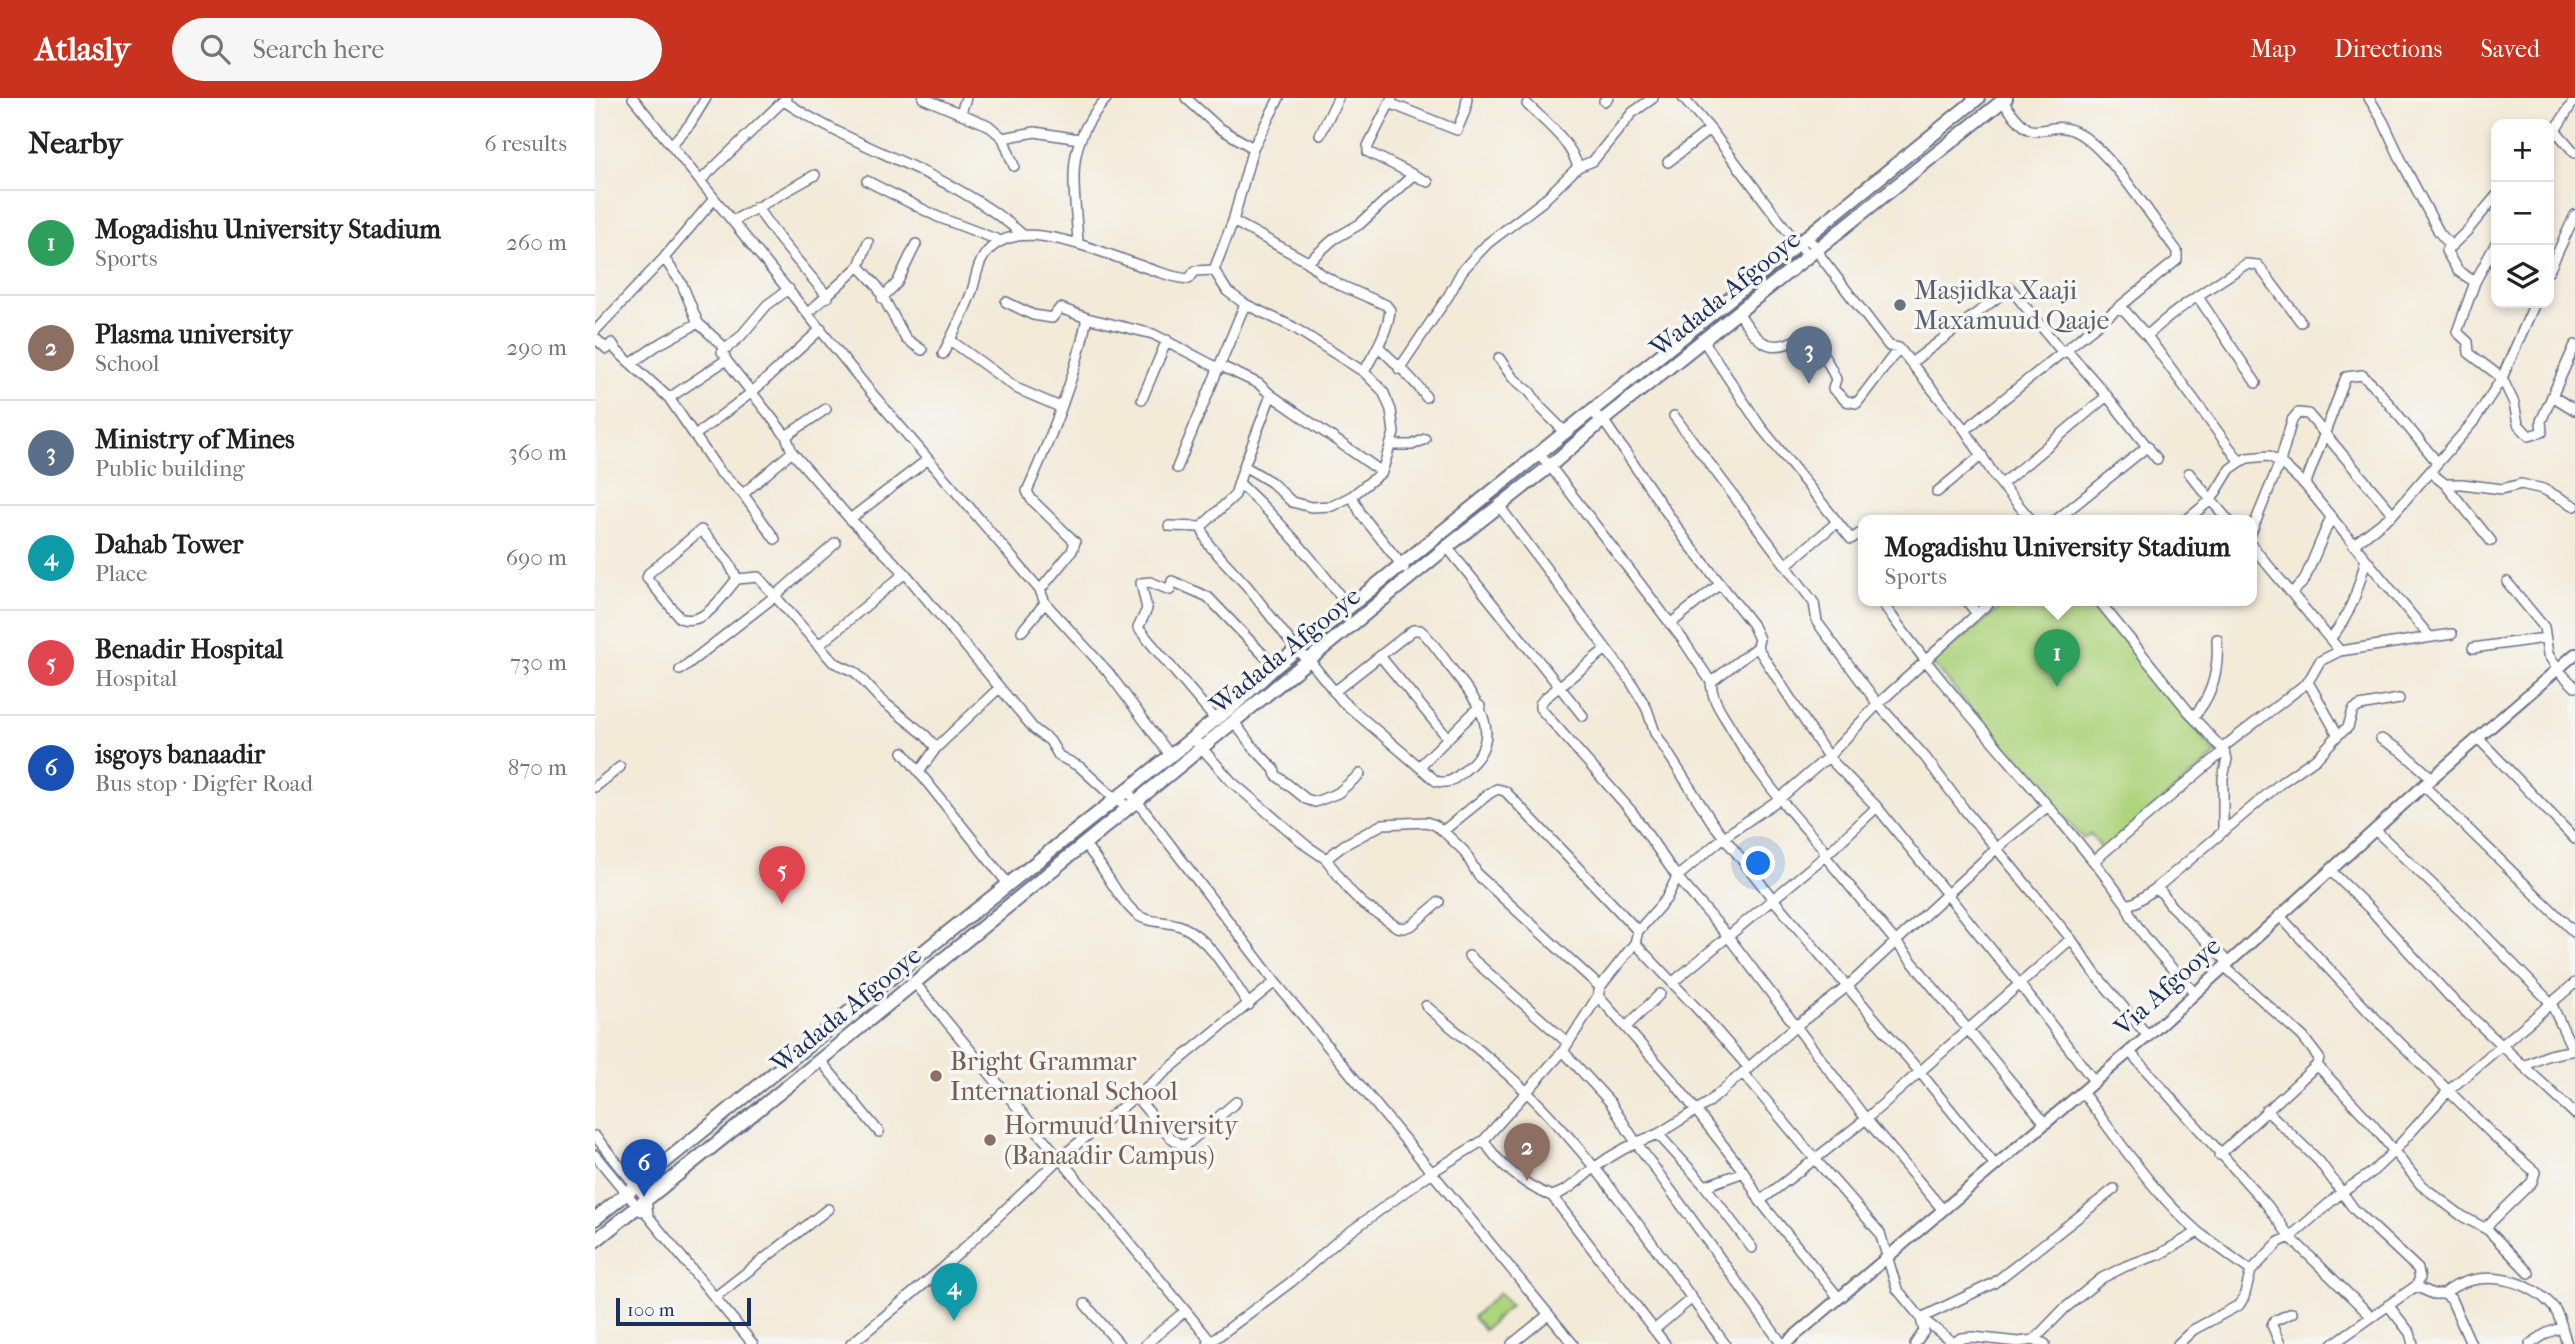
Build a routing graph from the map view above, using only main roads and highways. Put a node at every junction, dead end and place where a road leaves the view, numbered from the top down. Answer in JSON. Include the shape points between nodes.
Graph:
{"nodes":[{"id":1,"x":1977,"y":98,"type":"edge"},
{"id":2,"x":2004,"y":99,"type":"edge"},
{"id":3,"x":2575,"y":654,"type":"edge"},
{"id":4,"x":1197,"y":741,"type":"junction"},
{"id":5,"x":739,"y":1101,"type":"junction"},
{"id":6,"x":750,"y":1115,"type":"junction"},
{"id":7,"x":595,"y":1219,"type":"edge"},
{"id":8,"x":595,"y":1241,"type":"edge"},
{"id":9,"x":1786,"y":1343,"type":"edge"}],
"edges":[{"from":1,"to":4,"type":"highway","name":"Wadada Afgooye","via":[[1275,667],[1215,719]]},
{"from":2,"to":4,"type":"highway","name":"Wadada Afgooye","via":[[1234,722]]},
{"from":3,"to":9,"type":"main road","name":"Via Afgooye","via":[[2148,1035]]},
{"from":4,"to":5,"type":"highway","name":"Wadada Afgooye","via":[[1170,755]]},
{"from":4,"to":6,"type":"highway","name":"Wadada Afgooye","via":[[1133,804]]},
{"from":5,"to":6,"type":"main road"},
{"from":5,"to":7,"type":"highway","name":"Wadada Afgooye"},
{"from":6,"to":8,"type":"highway","name":"Wadada Afgooye"}]}
